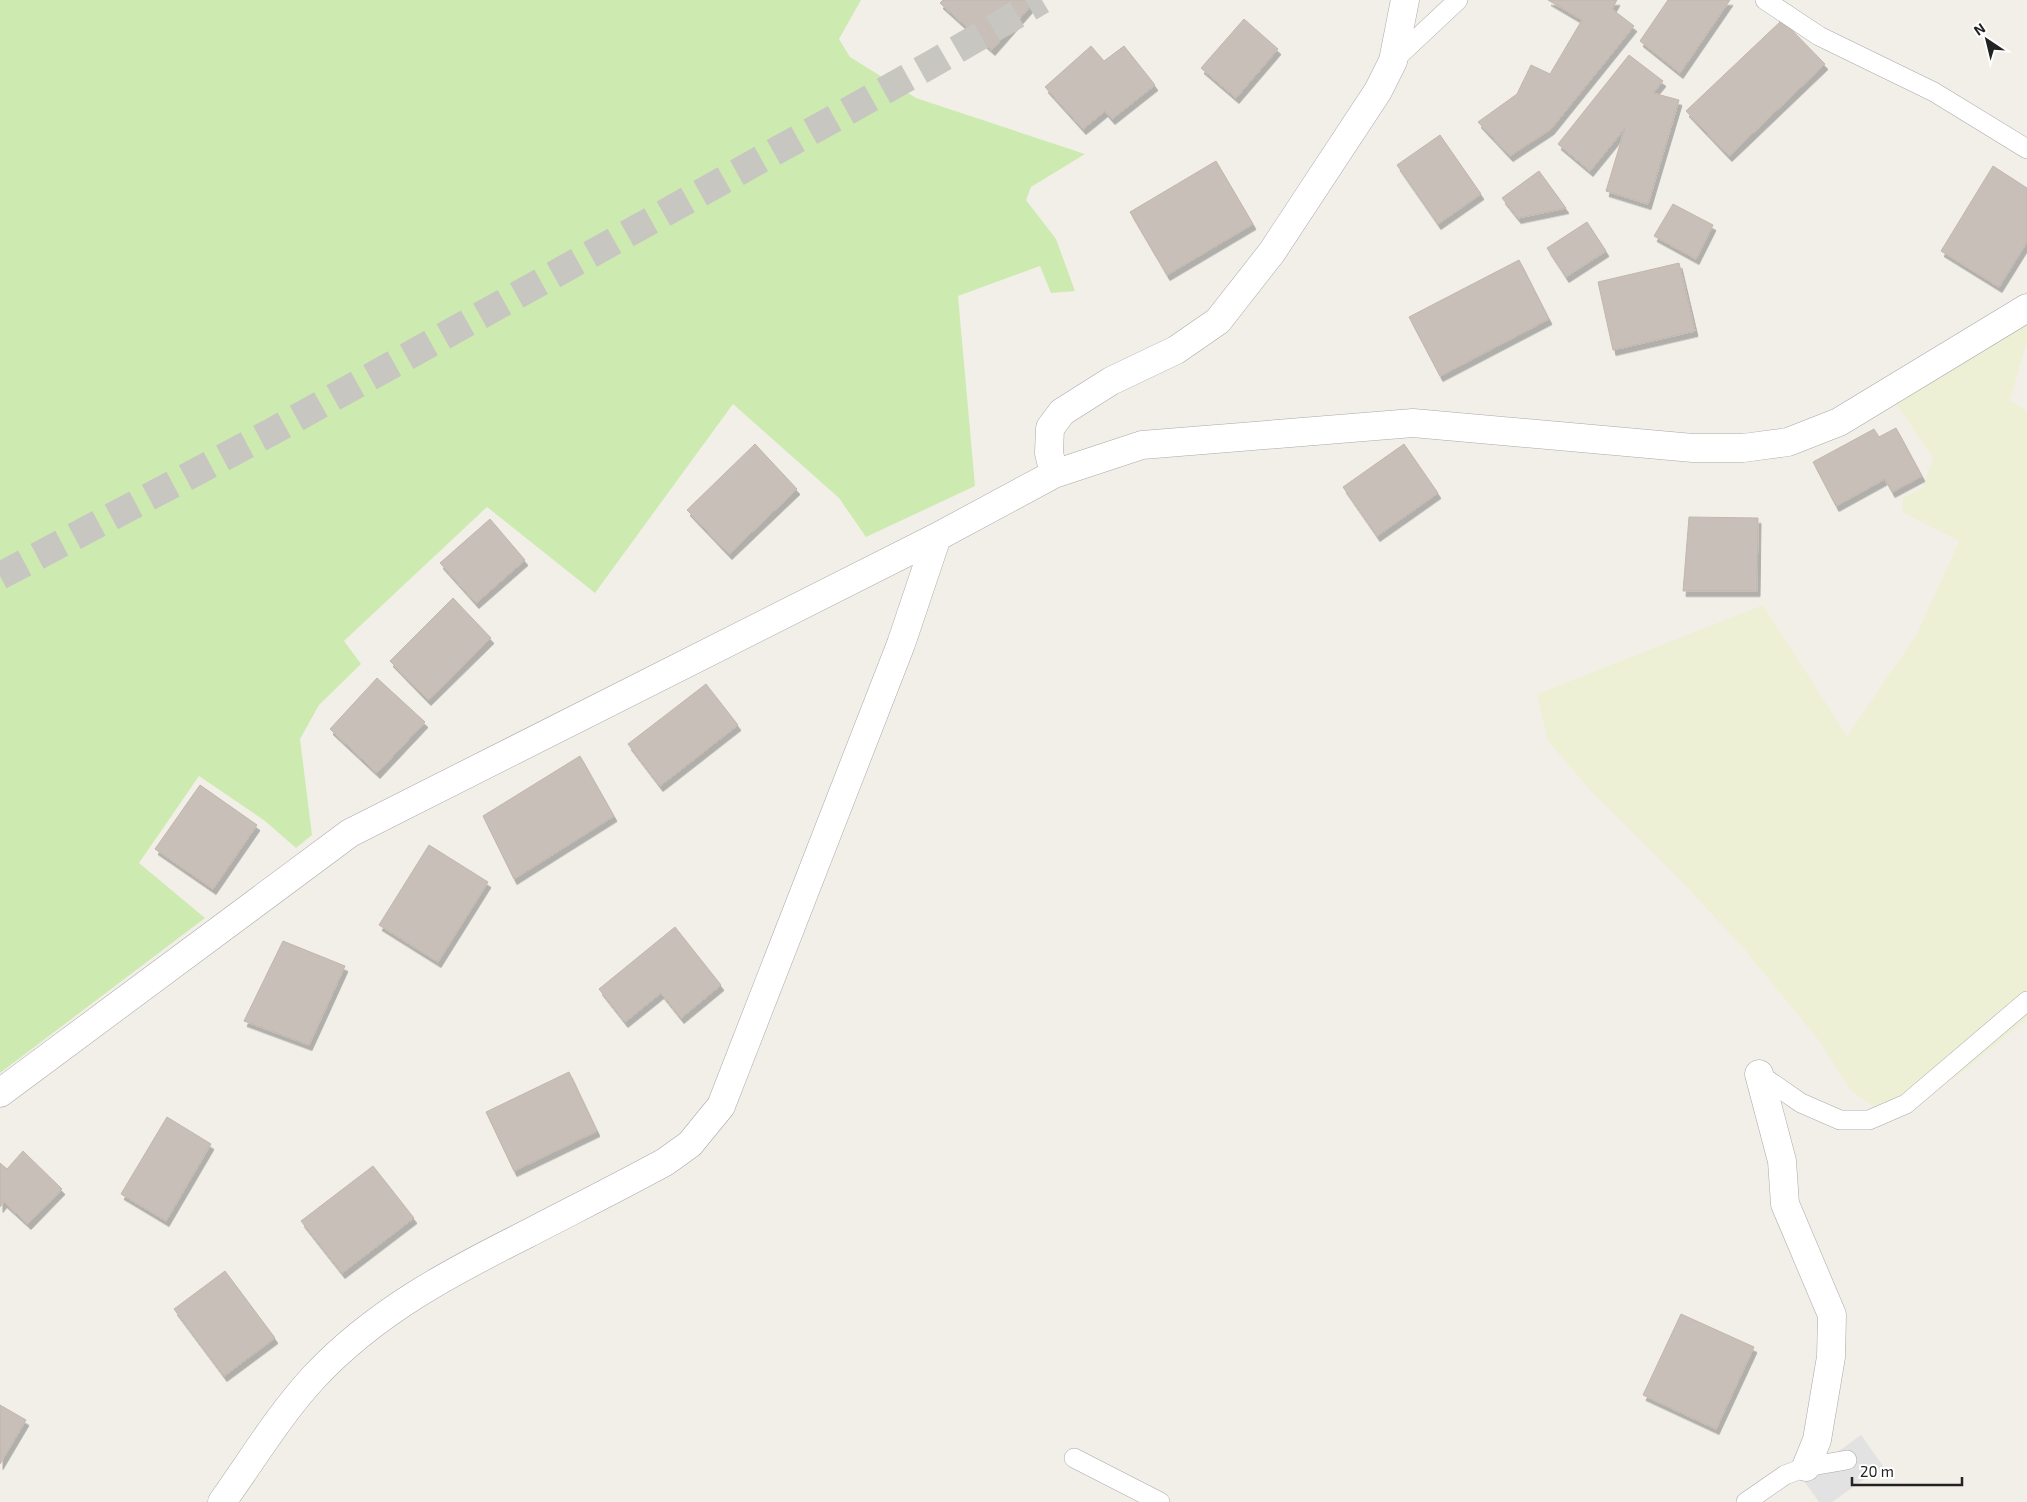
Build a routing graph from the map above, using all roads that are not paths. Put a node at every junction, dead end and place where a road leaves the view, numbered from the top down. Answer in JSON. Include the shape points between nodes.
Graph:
{"nodes":[{"id":1,"x":1405,"y":0,"type":"edge"},
{"id":2,"x":1458,"y":0,"type":"edge"},
{"id":3,"x":1765,"y":0,"type":"edge"},
{"id":4,"x":1393,"y":61,"type":"junction"},
{"id":5,"x":2027,"y":150,"type":"edge"},
{"id":6,"x":2027,"y":308,"type":"edge"},
{"id":7,"x":1054,"y":474,"type":"junction"},
{"id":8,"x":937,"y":537,"type":"junction"},
{"id":9,"x":2027,"y":1001,"type":"edge"},
{"id":10,"x":1759,"y":1074,"type":"joint"},
{"id":11,"x":0,"y":1093,"type":"edge"},
{"id":12,"x":1074,"y":1458,"type":"dead end"},
{"id":13,"x":1847,"y":1460,"type":"dead end"},
{"id":14,"x":1806,"y":1467,"type":"junction"},
{"id":15,"x":222,"y":1502,"type":"edge"},
{"id":16,"x":1160,"y":1502,"type":"edge"},
{"id":17,"x":1746,"y":1502,"type":"edge"}],
"edges":[{"from":1,"to":4,"type":"street"},
{"from":2,"to":4,"type":"lane"},
{"from":3,"to":5,"type":"lane","via":[[1819,36],[1934,92]]},
{"from":4,"to":7,"type":"street","via":[[1378,91],[1272,252],[1218,321],[1176,350],[1111,381],[1062,412],[1050,428],[1049,453]]},
{"from":6,"to":7,"type":"street","via":[[1839,422],[1788,442],[1743,448],[1693,448],[1413,423],[1142,445]]},
{"from":7,"to":8,"type":"street"},
{"from":8,"to":11,"type":"street","via":[[350,833]]},
{"from":8,"to":15,"type":"street","via":[[901,644],[721,1106],[690,1144],[665,1162],[452,1272],[367,1328],[314,1377]]},
{"from":9,"to":10,"type":"lane","via":[[1906,1104],[1869,1120],[1840,1120],[1801,1104]]},
{"from":10,"to":14,"type":"street","via":[[1782,1161],[1785,1204],[1832,1315],[1831,1357],[1823,1408],[1817,1440]]},
{"from":12,"to":16,"type":"lane"},
{"from":13,"to":14,"type":"lane"},
{"from":14,"to":17,"type":"lane","via":[[1785,1475]]}]}
